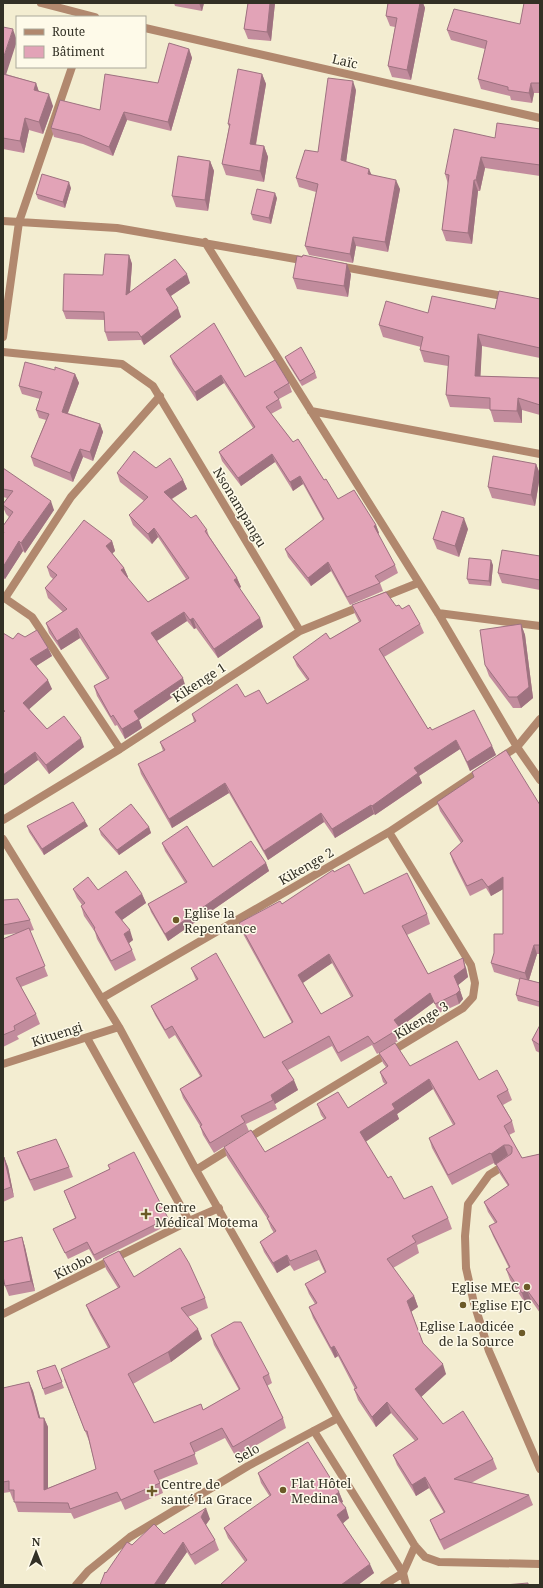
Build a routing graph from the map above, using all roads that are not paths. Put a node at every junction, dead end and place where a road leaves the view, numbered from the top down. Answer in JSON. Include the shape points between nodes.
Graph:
{"nodes":[{"id":1,"x":40,"y":3,"type":"edge"},
{"id":2,"x":87,"y":16,"type":"edge"},
{"id":3,"x":146,"y":28,"type":"edge"},
{"id":4,"x":72,"y":68,"type":"edge"},
{"id":5,"x":540,"y":118,"type":"edge"},
{"id":6,"x":3,"y":221,"type":"edge"},
{"id":7,"x":19,"y":222,"type":"junction"},
{"id":8,"x":205,"y":242,"type":"junction"},
{"id":9,"x":314,"y":262,"type":"edge"},
{"id":10,"x":330,"y":265,"type":"edge"},
{"id":11,"x":517,"y":299,"type":"edge"},
{"id":12,"x":3,"y":338,"type":"edge"},
{"id":13,"x":3,"y":352,"type":"edge"},
{"id":14,"x":160,"y":396,"type":"junction"},
{"id":15,"x":311,"y":411,"type":"junction"},
{"id":16,"x":540,"y":454,"type":"edge"},
{"id":17,"x":418,"y":583,"type":"junction"},
{"id":18,"x":4,"y":598,"type":"edge"},
{"id":19,"x":438,"y":613,"type":"junction"},
{"id":20,"x":540,"y":626,"type":"edge"},
{"id":21,"x":300,"y":630,"type":"junction"},
{"id":22,"x":540,"y":719,"type":"edge"},
{"id":23,"x":517,"y":747,"type":"junction"},
{"id":24,"x":120,"y":749,"type":"junction"},
{"id":25,"x":540,"y":780,"type":"edge"},
{"id":26,"x":3,"y":820,"type":"edge"},
{"id":27,"x":389,"y":832,"type":"junction"},
{"id":28,"x":3,"y":839,"type":"edge"},
{"id":29,"x":102,"y":998,"type":"junction"},
{"id":30,"x":119,"y":1027,"type":"junction"},
{"id":31,"x":87,"y":1038,"type":"junction"},
{"id":32,"x":3,"y":1064,"type":"edge"},
{"id":33,"x":511,"y":1160,"type":"edge"},
{"id":34,"x":196,"y":1170,"type":"junction"},
{"id":35,"x":219,"y":1208,"type":"junction"},
{"id":36,"x":189,"y":1221,"type":"junction"},
{"id":37,"x":3,"y":1314,"type":"edge"},
{"id":38,"x":338,"y":1418,"type":"junction"},
{"id":39,"x":314,"y":1431,"type":"junction"},
{"id":40,"x":540,"y":1470,"type":"edge"},
{"id":41,"x":415,"y":1546,"type":"junction"},
{"id":42,"x":540,"y":1564,"type":"edge"},
{"id":43,"x":402,"y":1573,"type":"junction"},
{"id":44,"x":76,"y":1585,"type":"edge"},
{"id":45,"x":384,"y":1585,"type":"edge"},
{"id":46,"x":406,"y":1585,"type":"edge"}],
"edges":[{"from":1,"to":2,"type":"street"},
{"from":3,"to":5,"type":"street","name":"Laïc"},
{"from":4,"to":7,"type":"street"},
{"from":6,"to":7,"type":"street"},
{"from":7,"to":8,"type":"street","via":[[117,228]]},
{"from":7,"to":12,"type":"street"},
{"from":8,"to":9,"type":"street"},
{"from":8,"to":15,"type":"street"},
{"from":10,"to":11,"type":"street"},
{"from":13,"to":14,"type":"street","name":"Nsonampangu","via":[[122,364],[153,386]]},
{"from":14,"to":18,"type":"street","via":[[71,497]]},
{"from":14,"to":21,"type":"street","name":"Nsonampangu"},
{"from":15,"to":16,"type":"street"},
{"from":15,"to":17,"type":"street"},
{"from":17,"to":19,"type":"street"},
{"from":17,"to":21,"type":"street","name":"Kikenge 1"},
{"from":18,"to":24,"type":"street","via":[[32,617]]},
{"from":19,"to":20,"type":"street"},
{"from":19,"to":23,"type":"street"},
{"from":21,"to":24,"type":"street","name":"Kikenge 1"},
{"from":22,"to":23,"type":"street","name":"Kikenge 2"},
{"from":23,"to":25,"type":"street"},
{"from":23,"to":27,"type":"street","name":"Kikenge 2"},
{"from":24,"to":26,"type":"street","name":"Kikenge 1"},
{"from":27,"to":29,"type":"street","name":"Kikenge 2"},
{"from":27,"to":34,"type":"street","name":"Kikenge 3","via":[[471,965],[475,983],[473,997],[463,1008]]},
{"from":28,"to":29,"type":"street"},
{"from":29,"to":30,"type":"street"},
{"from":30,"to":31,"type":"street","name":"Kituengi"},
{"from":30,"to":34,"type":"street"},
{"from":31,"to":32,"type":"street","name":"Kituengi"},
{"from":31,"to":36,"type":"street"},
{"from":33,"to":40,"type":"street","via":[[489,1175],[468,1204],[466,1268],[489,1351]]},
{"from":34,"to":35,"type":"street"},
{"from":35,"to":36,"type":"street","name":"Kitobo"},
{"from":35,"to":38,"type":"street"},
{"from":36,"to":37,"type":"street","name":"Kitobo"},
{"from":38,"to":39,"type":"street","name":"Selo"},
{"from":38,"to":41,"type":"street"},
{"from":39,"to":43,"type":"street"},
{"from":39,"to":44,"type":"street","name":"Selo","via":[[248,1466],[130,1537],[88,1570]]},
{"from":41,"to":42,"type":"street","via":[[425,1557],[439,1562]]},
{"from":41,"to":43,"type":"street"},
{"from":43,"to":45,"type":"street"},
{"from":43,"to":46,"type":"street"}]}
